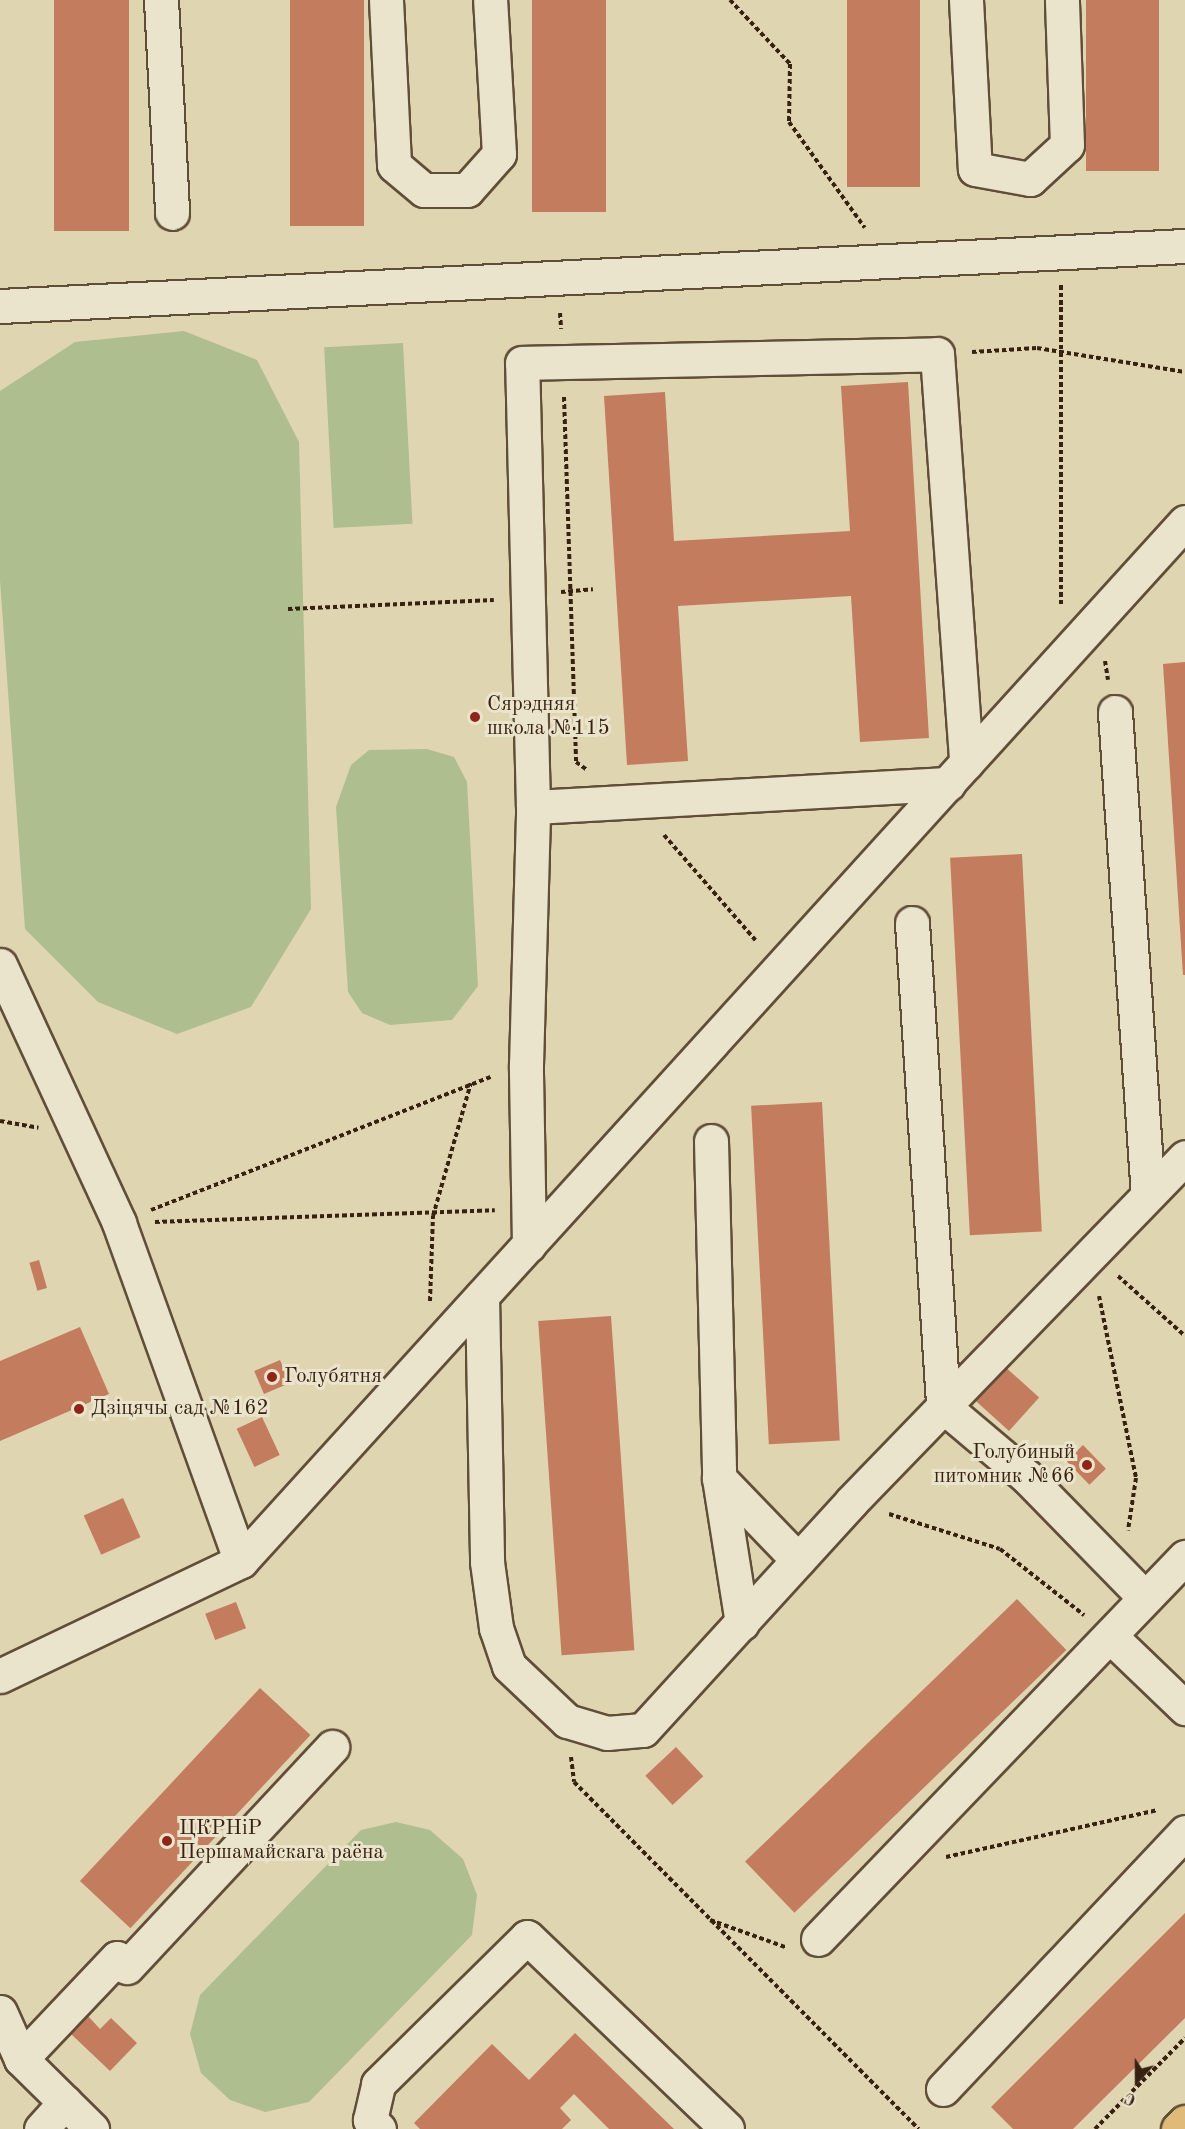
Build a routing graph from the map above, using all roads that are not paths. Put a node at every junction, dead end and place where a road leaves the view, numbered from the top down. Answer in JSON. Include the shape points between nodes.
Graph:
{"nodes":[{"id":1,"x":161,"y":0,"type":"edge"},
{"id":2,"x":386,"y":0,"type":"edge"},
{"id":3,"x":490,"y":0,"type":"edge"},
{"id":4,"x":966,"y":0,"type":"edge"},
{"id":5,"x":1062,"y":0,"type":"edge"},
{"id":6,"x":172,"y":213,"type":"dead end"},
{"id":7,"x":1185,"y":246,"type":"edge"},
{"id":8,"x":0,"y":306,"type":"edge"},
{"id":9,"x":1185,"y":522,"type":"edge"},
{"id":10,"x":1114,"y":712,"type":"road end"},
{"id":11,"x":957,"y":774,"type":"junction"},
{"id":12,"x":532,"y":807,"type":"junction"},
{"id":13,"x":912,"y":923,"type":"dead end"},
{"id":14,"x":0,"y":965,"type":"edge"},
{"id":15,"x":711,"y":1141,"type":"dead end"},
{"id":16,"x":1185,"y":1157,"type":"edge"},
{"id":17,"x":1148,"y":1194,"type":"junction"},
{"id":18,"x":529,"y":1245,"type":"junction"},
{"id":19,"x":482,"y":1296,"type":"junction"},
{"id":20,"x":943,"y":1406,"type":"junction"},
{"id":21,"x":719,"y":1478,"type":"junction"},
{"id":22,"x":1185,"y":1557,"type":"edge"},
{"id":23,"x":798,"y":1560,"type":"junction"},
{"id":24,"x":241,"y":1561,"type":"junction"},
{"id":25,"x":1145,"y":1598,"type":"junction"},
{"id":26,"x":742,"y":1623,"type":"junction"},
{"id":27,"x":1111,"y":1637,"type":"junction"},
{"id":28,"x":0,"y":1676,"type":"edge"},
{"id":29,"x":1185,"y":1708,"type":"edge"},
{"id":30,"x":332,"y":1747,"type":"dead end"},
{"id":31,"x":1185,"y":1832,"type":"edge"},
{"id":32,"x":818,"y":1939,"type":"road end"},
{"id":33,"x":0,"y":2012,"type":"edge"},
{"id":34,"x":21,"y":2059,"type":"junction"},
{"id":35,"x":943,"y":2089,"type":"dead end"},
{"id":36,"x":65,"y":2102,"type":"junction"},
{"id":37,"x":1185,"y":2122,"type":"edge"},
{"id":38,"x":41,"y":2129,"type":"edge"},
{"id":39,"x":92,"y":2129,"type":"edge"},
{"id":40,"x":379,"y":2129,"type":"edge"},
{"id":41,"x":727,"y":2129,"type":"edge"},
{"id":42,"x":1178,"y":2129,"type":"edge"}],
"edges":[{"from":1,"to":6,"type":"street"},
{"from":2,"to":3,"type":"street","via":[[394,165],[424,190],[467,190],[499,154]]},
{"from":4,"to":5,"type":"street","via":[[975,168],[1030,179],[1067,145]]},
{"from":7,"to":8,"type":"street","via":[[1061,249]]},
{"from":9,"to":11,"type":"street"},
{"from":10,"to":17,"type":"street"},
{"from":11,"to":12,"type":"street","via":[[653,802]]},
{"from":11,"to":12,"type":"street","via":[[937,354],[522,363]]},
{"from":11,"to":18,"type":"street"},
{"from":12,"to":18,"type":"street","via":[[526,1065]]},
{"from":13,"to":20,"type":"street"},
{"from":14,"to":24,"type":"street","via":[[119,1223]]},
{"from":15,"to":21,"type":"street"},
{"from":16,"to":17,"type":"street"},
{"from":17,"to":20,"type":"street"},
{"from":18,"to":19,"type":"street"},
{"from":19,"to":24,"type":"street"},
{"from":19,"to":26,"type":"street","via":[[487,1562],[496,1628],[509,1666],[567,1721],[607,1733],[643,1730]]},
{"from":20,"to":23,"type":"street"},
{"from":20,"to":25,"type":"street","via":[[1027,1477]]},
{"from":21,"to":23,"type":"street"},
{"from":21,"to":26,"type":"street"},
{"from":22,"to":25,"type":"street"},
{"from":23,"to":26,"type":"street"},
{"from":24,"to":28,"type":"street"},
{"from":25,"to":27,"type":"street"},
{"from":27,"to":29,"type":"street"},
{"from":27,"to":32,"type":"street"},
{"from":30,"to":34,"type":"street","via":[[127,1967],[117,1958]]},
{"from":31,"to":35,"type":"street"},
{"from":33,"to":34,"type":"street"},
{"from":34,"to":36,"type":"street"},
{"from":36,"to":38,"type":"street"},
{"from":36,"to":39,"type":"street"},
{"from":37,"to":42,"type":"main road"},
{"from":40,"to":41,"type":"street","via":[[370,2120],[378,2084],[527,1937]]}]}
